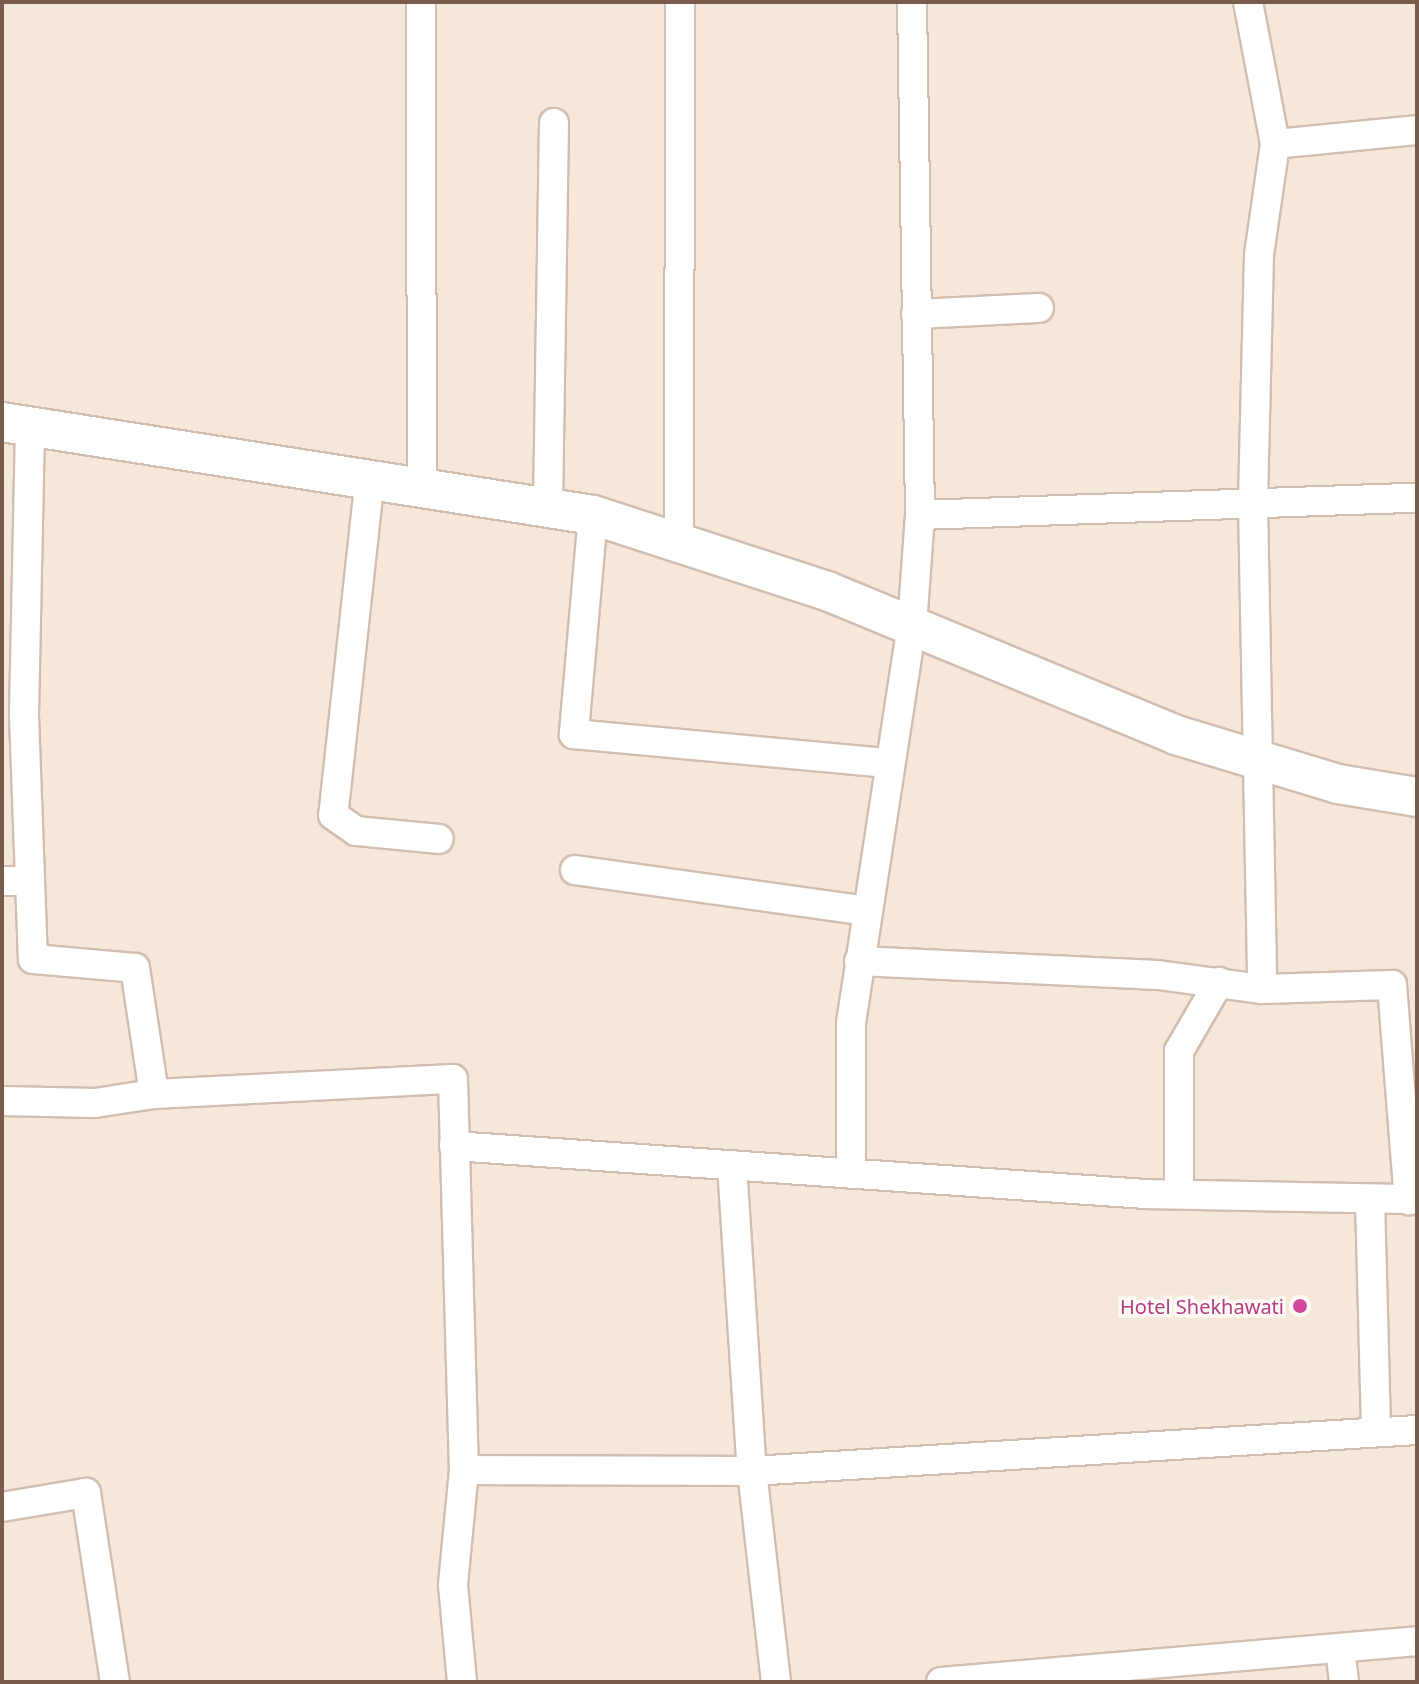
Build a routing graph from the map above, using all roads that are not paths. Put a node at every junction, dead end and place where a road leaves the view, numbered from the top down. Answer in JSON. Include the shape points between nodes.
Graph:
{"nodes":[{"id":1,"x":421,"y":2,"type":"edge"},
{"id":2,"x":680,"y":2,"type":"edge"},
{"id":3,"x":912,"y":2,"type":"edge"},
{"id":4,"x":1248,"y":2,"type":"edge"},
{"id":5,"x":554,"y":123,"type":"dead end"},
{"id":6,"x":1417,"y":130,"type":"edge"},
{"id":7,"x":1275,"y":144,"type":"junction"},
{"id":8,"x":1039,"y":308,"type":"dead end"},
{"id":9,"x":916,"y":314,"type":"junction"},
{"id":10,"x":16,"y":424,"type":"edge"},
{"id":11,"x":370,"y":477,"type":"junction"},
{"id":12,"x":422,"y":484,"type":"junction"},
{"id":13,"x":1417,"y":498,"type":"edge"},
{"id":14,"x":1253,"y":504,"type":"junction"},
{"id":15,"x":548,"y":505,"type":"junction"},
{"id":16,"x":593,"y":515,"type":"junction"},
{"id":17,"x":920,"y":515,"type":"junction"},
{"id":18,"x":679,"y":538,"type":"junction"},
{"id":19,"x":912,"y":626,"type":"junction"},
{"id":20,"x":1255,"y":762,"type":"junction"},
{"id":21,"x":888,"y":763,"type":"junction"},
{"id":22,"x":1417,"y":797,"type":"edge"},
{"id":23,"x":439,"y":839,"type":"dead end"},
{"id":24,"x":575,"y":870,"type":"dead end"},
{"id":25,"x":16,"y":881,"type":"edge"},
{"id":26,"x":865,"y":911,"type":"junction"},
{"id":27,"x":859,"y":961,"type":"junction"},
{"id":28,"x":1219,"y":982,"type":"junction"},
{"id":29,"x":1262,"y":989,"type":"junction"},
{"id":30,"x":154,"y":1094,"type":"junction"},
{"id":31,"x":2,"y":1101,"type":"edge"},
{"id":32,"x":454,"y":1146,"type":"junction"},
{"id":33,"x":732,"y":1165,"type":"junction"},
{"id":34,"x":851,"y":1174,"type":"junction"},
{"id":35,"x":1179,"y":1194,"type":"junction"},
{"id":36,"x":1370,"y":1199,"type":"junction"},
{"id":37,"x":1413,"y":1200,"type":"edge"},
{"id":38,"x":1417,"y":1430,"type":"edge"},
{"id":39,"x":1376,"y":1432,"type":"junction"},
{"id":40,"x":464,"y":1470,"type":"junction"},
{"id":41,"x":752,"y":1471,"type":"junction"},
{"id":42,"x":2,"y":1507,"type":"edge"},
{"id":43,"x":1417,"y":1641,"type":"edge"},
{"id":44,"x":1340,"y":1649,"type":"junction"},
{"id":45,"x":115,"y":1682,"type":"edge"},
{"id":46,"x":462,"y":1682,"type":"edge"},
{"id":47,"x":776,"y":1682,"type":"edge"},
{"id":48,"x":941,"y":1682,"type":"edge"},
{"id":49,"x":1344,"y":1682,"type":"edge"}],
"edges":[{"from":1,"to":12,"type":"street"},
{"from":2,"to":18,"type":"street"},
{"from":3,"to":9,"type":"street"},
{"from":4,"to":7,"type":"street"},
{"from":5,"to":15,"type":"street"},
{"from":6,"to":7,"type":"street"},
{"from":7,"to":14,"type":"street","via":[[1259,255]]},
{"from":8,"to":9,"type":"street"},
{"from":9,"to":17,"type":"street"},
{"from":10,"to":11,"type":"main road"},
{"from":10,"to":25,"type":"street","via":[[24,716]]},
{"from":11,"to":12,"type":"main road"},
{"from":11,"to":23,"type":"street","via":[[333,815],[356,831]]},
{"from":12,"to":15,"type":"main road"},
{"from":13,"to":14,"type":"street"},
{"from":14,"to":17,"type":"street"},
{"from":14,"to":20,"type":"street"},
{"from":15,"to":16,"type":"main road"},
{"from":16,"to":18,"type":"main road"},
{"from":16,"to":21,"type":"street","via":[[574,734]]},
{"from":17,"to":19,"type":"street"},
{"from":18,"to":19,"type":"main road"},
{"from":19,"to":20,"type":"main road","via":[[1079,699]]},
{"from":19,"to":21,"type":"street"},
{"from":20,"to":22,"type":"main road"},
{"from":20,"to":29,"type":"street"},
{"from":21,"to":26,"type":"street"},
{"from":24,"to":26,"type":"street"},
{"from":25,"to":30,"type":"street","via":[[33,959],[135,968]]},
{"from":26,"to":27,"type":"street"},
{"from":27,"to":28,"type":"street"},
{"from":27,"to":34,"type":"street","via":[[851,1023]]},
{"from":28,"to":29,"type":"street"},
{"from":28,"to":35,"type":"street","via":[[1179,1051]]},
{"from":29,"to":37,"type":"street","via":[[1392,985]]},
{"from":30,"to":31,"type":"street","via":[[95,1103]]},
{"from":30,"to":32,"type":"street","via":[[449,1078]]},
{"from":32,"to":33,"type":"street"},
{"from":32,"to":40,"type":"street"},
{"from":33,"to":34,"type":"street"},
{"from":33,"to":41,"type":"street"},
{"from":34,"to":35,"type":"street"},
{"from":35,"to":36,"type":"street"},
{"from":36,"to":37,"type":"street"},
{"from":36,"to":39,"type":"street"},
{"from":38,"to":39,"type":"street"},
{"from":39,"to":41,"type":"street"},
{"from":40,"to":41,"type":"street"},
{"from":40,"to":46,"type":"street","via":[[453,1585]]},
{"from":41,"to":47,"type":"street"},
{"from":42,"to":45,"type":"street","via":[[86,1493]]},
{"from":43,"to":44,"type":"street"},
{"from":44,"to":48,"type":"street"},
{"from":44,"to":49,"type":"street"}]}
